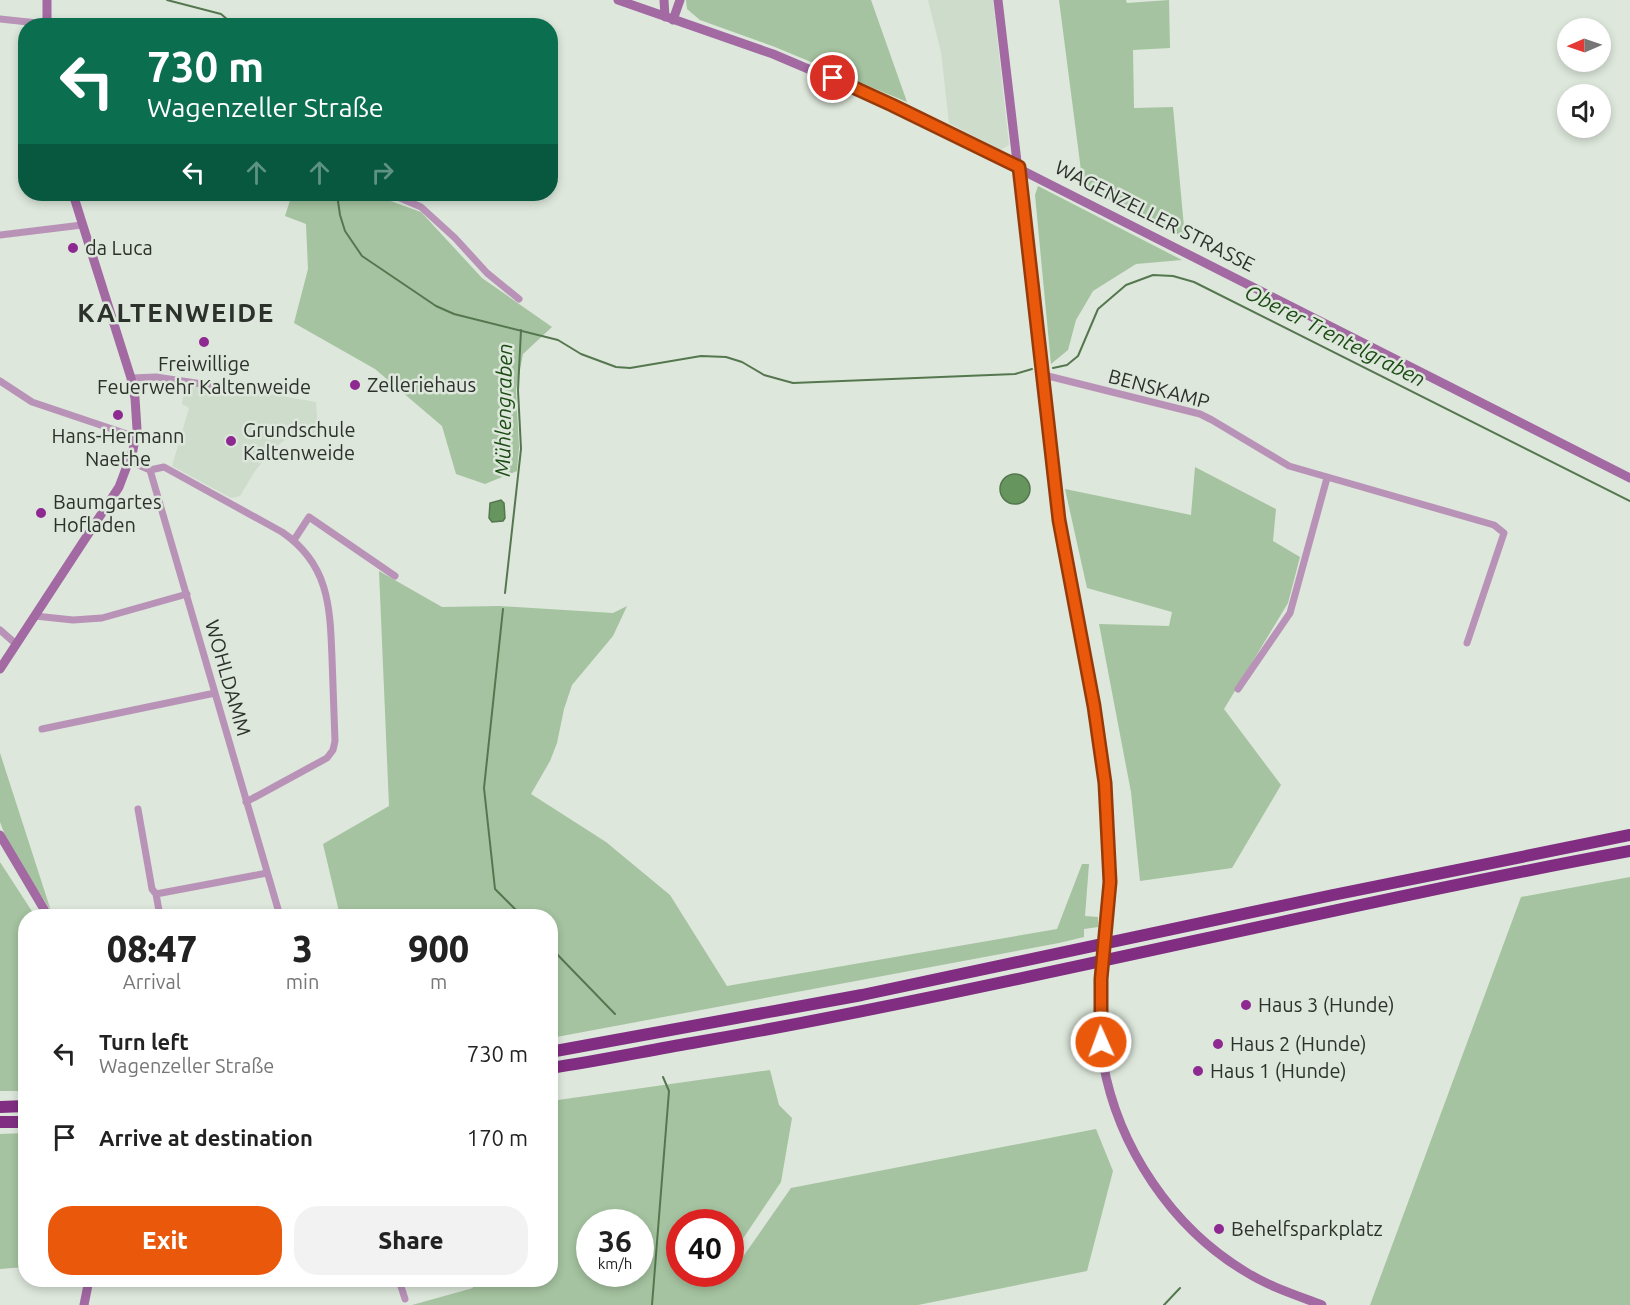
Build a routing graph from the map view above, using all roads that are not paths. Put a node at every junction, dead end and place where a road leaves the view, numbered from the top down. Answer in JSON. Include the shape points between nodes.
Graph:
{"nodes":[{"id":1,"x":47,"y":0,"type":"edge"},
{"id":2,"x":618,"y":0,"type":"edge"},
{"id":3,"x":664,"y":0,"type":"edge"},
{"id":4,"x":680,"y":0,"type":"edge"},
{"id":5,"x":998,"y":0,"type":"edge"},
{"id":6,"x":47,"y":18,"type":"edge"},
{"id":7,"x":669,"y":18,"type":"junction"},
{"id":8,"x":0,"y":19,"type":"edge"},
{"id":9,"x":18,"y":21,"type":"edge"},
{"id":10,"x":1019,"y":167,"type":"junction"},
{"id":11,"x":75,"y":201,"type":"edge"},
{"id":12,"x":407,"y":201,"type":"edge"},
{"id":13,"x":82,"y":225,"type":"junction"},
{"id":14,"x":0,"y":235,"type":"edge"},
{"id":15,"x":519,"y":299,"type":"dead end"},
{"id":16,"x":1042,"y":376,"type":"junction"},
{"id":17,"x":130,"y":378,"type":"junction"},
{"id":18,"x":0,"y":381,"type":"edge"},
{"id":19,"x":209,"y":385,"type":"dead end"},
{"id":20,"x":136,"y":437,"type":"junction"},
{"id":21,"x":129,"y":461,"type":"junction"},
{"id":22,"x":150,"y":470,"type":"junction"},
{"id":23,"x":1327,"y":478,"type":"junction"},
{"id":24,"x":1630,"y":478,"type":"edge"},
{"id":25,"x":294,"y":540,"type":"junction"},
{"id":26,"x":395,"y":576,"type":"dead end"},
{"id":27,"x":187,"y":594,"type":"junction"},
{"id":28,"x":35,"y":616,"type":"junction"},
{"id":29,"x":0,"y":630,"type":"edge"},
{"id":30,"x":1467,"y":642,"type":"dead end"},
{"id":31,"x":16,"y":644,"type":"junction"},
{"id":32,"x":0,"y":669,"type":"edge"},
{"id":33,"x":1238,"y":689,"type":"dead end"},
{"id":34,"x":215,"y":693,"type":"junction"},
{"id":35,"x":42,"y":729,"type":"dead end"},
{"id":36,"x":246,"y":802,"type":"junction"},
{"id":37,"x":138,"y":809,"type":"dead end"},
{"id":38,"x":0,"y":834,"type":"edge"},
{"id":39,"x":1630,"y":835,"type":"edge"},
{"id":40,"x":1630,"y":851,"type":"edge"},
{"id":41,"x":267,"y":873,"type":"junction"},
{"id":42,"x":156,"y":894,"type":"junction"},
{"id":43,"x":44,"y":909,"type":"edge"},
{"id":44,"x":159,"y":909,"type":"edge"},
{"id":45,"x":278,"y":909,"type":"edge"},
{"id":46,"x":558,"y":1051,"type":"edge"},
{"id":47,"x":558,"y":1067,"type":"edge"},
{"id":48,"x":18,"y":1106,"type":"edge"},
{"id":49,"x":0,"y":1107,"type":"edge"},
{"id":50,"x":0,"y":1122,"type":"edge"},
{"id":51,"x":18,"y":1122,"type":"edge"},
{"id":52,"x":88,"y":1287,"type":"edge"},
{"id":53,"x":401,"y":1287,"type":"edge"},
{"id":54,"x":405,"y":1299,"type":"dead end"},
{"id":55,"x":84,"y":1305,"type":"edge"},
{"id":56,"x":1322,"y":1305,"type":"edge"}],
"edges":[{"from":1,"to":6,"type":"street"},
{"from":2,"to":7,"type":"street","name":"WAGENZELLER STRASSE"},
{"from":3,"to":7,"type":"street"},
{"from":4,"to":7,"type":"street"},
{"from":5,"to":10,"type":"street"},
{"from":7,"to":10,"type":"street","name":"WAGENZELLER STRASSE","via":[[833,78]]},
{"from":8,"to":9,"type":"street"},
{"from":10,"to":16,"type":"street"},
{"from":10,"to":24,"type":"street","name":"WAGENZELLER STRASSE"},
{"from":11,"to":13,"type":"street"},
{"from":12,"to":15,"type":"street","via":[[421,207]]},
{"from":13,"to":14,"type":"street"},
{"from":13,"to":17,"type":"street"},
{"from":16,"to":23,"type":"street","name":"BENSKAMP","via":[[1200,414],[1288,466]]},
{"from":16,"to":56,"type":"street","bridge":true,"via":[[1059,520],[1105,783],[1110,856],[1099,1022],[1104,1064],[1124,1130],[1148,1176],[1188,1226],[1246,1272]]},
{"from":17,"to":19,"type":"street","via":[[156,377]]},
{"from":17,"to":20,"type":"street"},
{"from":18,"to":20,"type":"street","via":[[32,402]]},
{"from":20,"to":21,"type":"street"},
{"from":21,"to":22,"type":"street"},
{"from":21,"to":28,"type":"street","via":[[119,487]]},
{"from":22,"to":25,"type":"street","via":[[164,467]]},
{"from":22,"to":27,"type":"street","name":"WOHLDAMM"},
{"from":23,"to":30,"type":"street","name":"BENSKAMP","via":[[1494,525],[1504,533]]},
{"from":23,"to":33,"type":"street","via":[[1290,613]]},
{"from":25,"to":26,"type":"street","via":[[309,517]]},
{"from":25,"to":36,"type":"street","via":[[316,567],[330,606],[335,741],[327,758]]},
{"from":27,"to":28,"type":"street","via":[[102,618]]},
{"from":27,"to":34,"type":"street","name":"WOHLDAMM"},
{"from":28,"to":31,"type":"street"},
{"from":29,"to":31,"type":"street"},
{"from":31,"to":32,"type":"street"},
{"from":34,"to":35,"type":"street"},
{"from":34,"to":36,"type":"street","name":"WOHLDAMM"},
{"from":36,"to":41,"type":"street","name":"WOHLDAMM"},
{"from":37,"to":42,"type":"street"},
{"from":38,"to":43,"type":"street"},
{"from":39,"to":46,"type":"highway","via":[[873,993]]},
{"from":40,"to":47,"type":"highway","via":[[925,999]]},
{"from":41,"to":42,"type":"street"},
{"from":41,"to":45,"type":"street","name":"WOHLDAMM"},
{"from":42,"to":44,"type":"street"},
{"from":48,"to":49,"type":"highway"},
{"from":50,"to":51,"type":"highway"},
{"from":52,"to":55,"type":"street"},
{"from":53,"to":54,"type":"street"}]}
